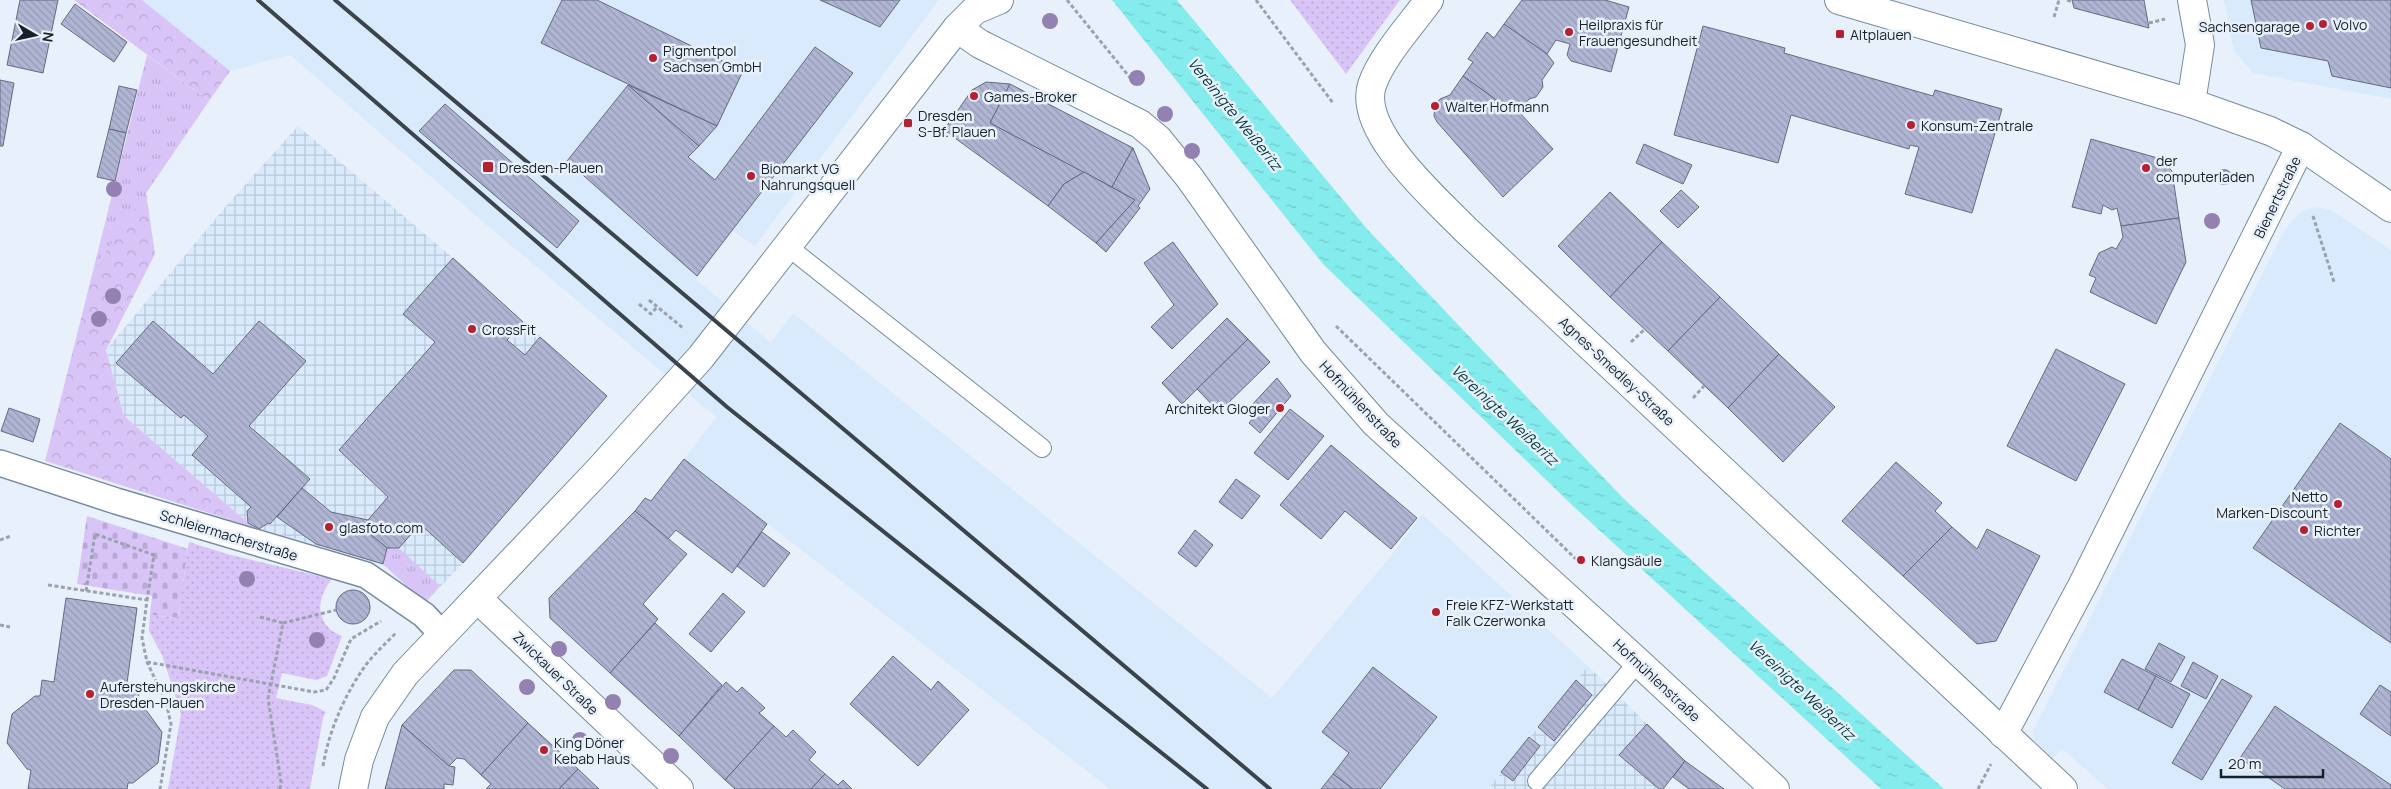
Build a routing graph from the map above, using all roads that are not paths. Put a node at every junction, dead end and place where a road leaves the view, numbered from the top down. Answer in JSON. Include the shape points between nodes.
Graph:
{"nodes":[{"id":1,"x":1429,"y":0,"type":"edge"},
{"id":2,"x":1839,"y":0,"type":"edge"},
{"id":3,"x":2192,"y":0,"type":"edge"},
{"id":4,"x":976,"y":8,"type":"edge"},
{"id":5,"x":2191,"y":103,"type":"junction"},
{"id":6,"x":2302,"y":146,"type":"junction"},
{"id":7,"x":2391,"y":208,"type":"edge"},
{"id":8,"x":787,"y":246,"type":"junction"},
{"id":9,"x":1042,"y":448,"type":"dead end"},
{"id":10,"x":0,"y":464,"type":"edge"},
{"id":11,"x":478,"y":599,"type":"junction"},
{"id":12,"x":442,"y":634,"type":"junction"},
{"id":13,"x":1638,"y":662,"type":"junction"},
{"id":14,"x":2003,"y":734,"type":"junction"},
{"id":15,"x":1537,"y":781,"type":"dead end"},
{"id":16,"x":353,"y":789,"type":"edge"},
{"id":17,"x":679,"y":789,"type":"edge"},
{"id":18,"x":1775,"y":789,"type":"edge"},
{"id":19,"x":2063,"y":789,"type":"edge"}],
"edges":[{"from":1,"to":14,"type":"street","name":"Agnes-Smedley-Straße","via":[[1384,63],[1372,86],[1371,105],[1378,129],[1394,154],[1466,230]]},
{"from":2,"to":5,"type":"street"},
{"from":3,"to":5,"type":"street","via":[[2200,45]]},
{"from":4,"to":8,"type":"street"},
{"from":4,"to":13,"type":"street","name":"Hofmühlenstraße","via":[[980,44],[1140,124],[1158,139],[1189,177],[1313,352],[1376,424]]},
{"from":5,"to":6,"type":"street"},
{"from":6,"to":7,"type":"street"},
{"from":6,"to":14,"type":"street","name":"Bienertstraße","via":[[2083,584]]},
{"from":8,"to":9,"type":"lane"},
{"from":8,"to":11,"type":"street","via":[[701,357]]},
{"from":10,"to":12,"type":"street","name":"Schleiermacherstraße","via":[[366,576],[424,615]]},
{"from":11,"to":12,"type":"street"},
{"from":11,"to":17,"type":"street","name":"Zwickauer Straße"},
{"from":12,"to":16,"type":"street","via":[[405,674],[375,717],[358,760]]},
{"from":13,"to":15,"type":"lane"},
{"from":13,"to":18,"type":"street","name":"Hofmühlenstraße"},
{"from":14,"to":19,"type":"street"}]}
